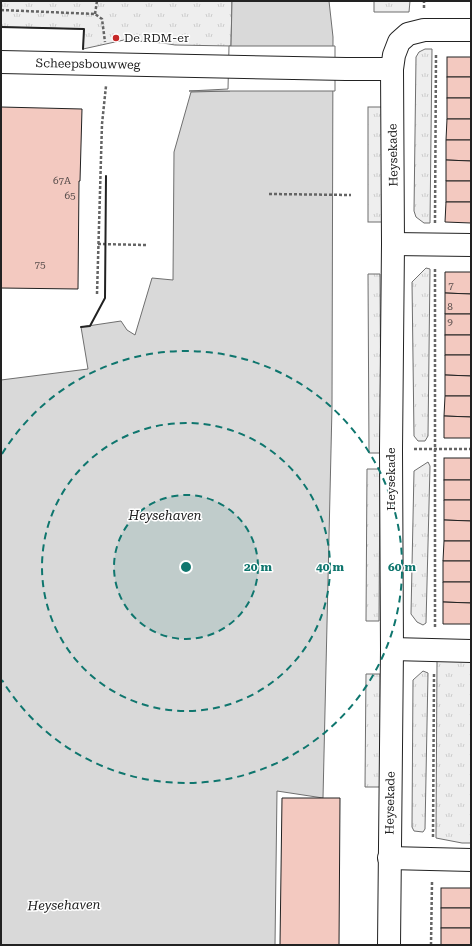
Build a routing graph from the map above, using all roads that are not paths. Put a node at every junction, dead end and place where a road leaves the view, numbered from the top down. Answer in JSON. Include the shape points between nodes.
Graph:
{"nodes":[{"id":1,"x":471,"y":30,"type":"edge"},
{"id":2,"x":1,"y":62,"type":"edge"},
{"id":3,"x":392,"y":69,"type":"junction"},
{"id":4,"x":394,"y":244,"type":"junction"},
{"id":5,"x":471,"y":245,"type":"edge"},
{"id":6,"x":392,"y":649,"type":"junction"},
{"id":7,"x":471,"y":651,"type":"edge"},
{"id":8,"x":389,"y":858,"type":"junction"},
{"id":9,"x":471,"y":860,"type":"edge"},
{"id":10,"x":389,"y":945,"type":"edge"}],
"edges":[{"from":1,"to":3,"type":"street","name":"Heysekade","via":[[430,30],[408,34],[399,42]]},
{"from":2,"to":3,"type":"street","name":"Scheepsbouwweg"},
{"from":3,"to":4,"type":"street","name":"Heysekade"},
{"from":4,"to":5,"type":"street"},
{"from":4,"to":6,"type":"street","name":"Heysekade"},
{"from":6,"to":7,"type":"street"},
{"from":6,"to":8,"type":"street","name":"Heysekade"},
{"from":8,"to":9,"type":"street"},
{"from":8,"to":10,"type":"street","name":"Heysekade"}]}
